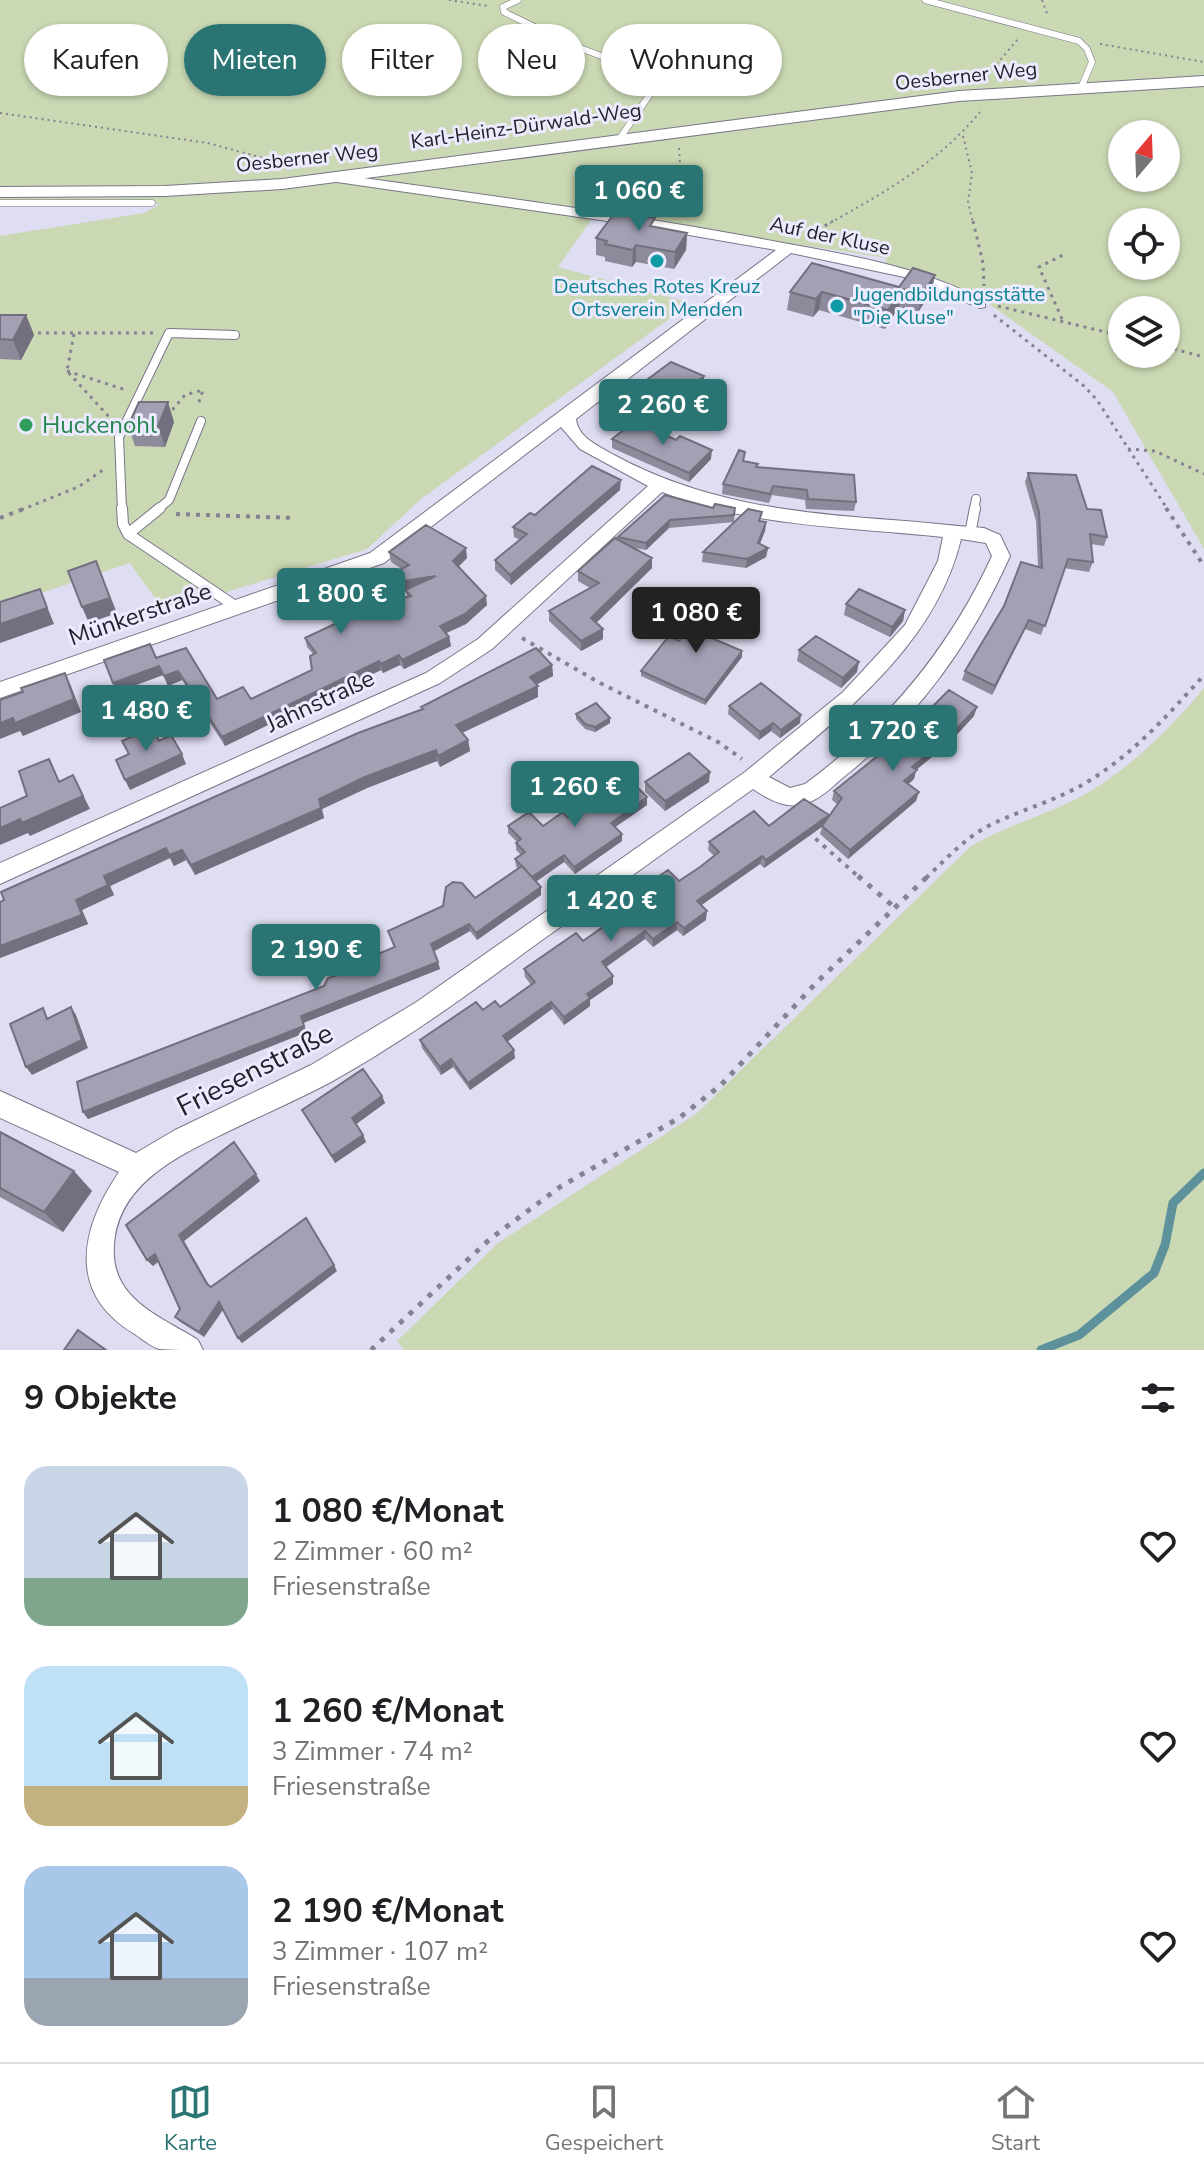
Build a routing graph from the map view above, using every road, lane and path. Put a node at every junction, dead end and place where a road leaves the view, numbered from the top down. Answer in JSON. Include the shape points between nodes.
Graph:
{"nodes":[{"id":1,"x":449,"y":0,"type":"edge"},
{"id":2,"x":518,"y":0,"type":"edge"},
{"id":3,"x":925,"y":0,"type":"edge"},
{"id":4,"x":503,"y":7,"type":"junction"},
{"id":5,"x":1004,"y":20,"type":"junction"},
{"id":6,"x":1089,"y":42,"type":"dead end"},
{"id":7,"x":1204,"y":62,"type":"edge"},
{"id":8,"x":1204,"y":81,"type":"edge"},
{"id":9,"x":1081,"y":88,"type":"junction"},
{"id":10,"x":993,"y":93,"type":"junction"},
{"id":11,"x":0,"y":113,"type":"edge"},
{"id":12,"x":679,"y":133,"type":"junction"},
{"id":13,"x":963,"y":136,"type":"junction"},
{"id":14,"x":618,"y":141,"type":"junction"},
{"id":15,"x":290,"y":165,"type":"dead end"},
{"id":16,"x":335,"y":178,"type":"junction"},
{"id":17,"x":0,"y":192,"type":"edge"},
{"id":18,"x":0,"y":203,"type":"edge"},
{"id":19,"x":152,"y":203,"type":"dead end"},
{"id":20,"x":685,"y":228,"type":"junction"},
{"id":21,"x":788,"y":248,"type":"junction"},
{"id":22,"x":1065,"y":254,"type":"dead end"},
{"id":23,"x":980,"y":304,"type":"junction"},
{"id":24,"x":1063,"y":320,"type":"junction"},
{"id":25,"x":1108,"y":332,"type":"edge"},
{"id":26,"x":29,"y":333,"type":"dead end"},
{"id":27,"x":169,"y":333,"type":"junction"},
{"id":28,"x":74,"y":334,"type":"junction"},
{"id":29,"x":235,"y":335,"type":"dead end"},
{"id":30,"x":1180,"y":351,"type":"edge"},
{"id":31,"x":1204,"y":357,"type":"edge"},
{"id":32,"x":67,"y":371,"type":"junction"},
{"id":33,"x":139,"y":395,"type":"junction"},
{"id":34,"x":574,"y":410,"type":"junction"},
{"id":35,"x":201,"y":421,"type":"joint"},
{"id":36,"x":119,"y":437,"type":"junction"},
{"id":37,"x":1127,"y":449,"type":"junction"},
{"id":38,"x":121,"y":456,"type":"junction"},
{"id":39,"x":1204,"y":474,"type":"edge"},
{"id":40,"x":659,"y":485,"type":"junction"},
{"id":41,"x":976,"y":499,"type":"dead end"},
{"id":42,"x":169,"y":500,"type":"junction"},
{"id":43,"x":0,"y":518,"type":"edge"},
{"id":44,"x":295,"y":518,"type":"dead end"},
{"id":45,"x":969,"y":533,"type":"junction"},
{"id":46,"x":128,"y":534,"type":"junction"},
{"id":47,"x":1204,"y":566,"type":"edge"},
{"id":48,"x":238,"y":608,"type":"junction"},
{"id":49,"x":503,"y":626,"type":"junction"},
{"id":50,"x":1204,"y":675,"type":"edge"},
{"id":51,"x":0,"y":690,"type":"edge"},
{"id":52,"x":756,"y":776,"type":"junction"},
{"id":53,"x":783,"y":795,"type":"junction"},
{"id":54,"x":0,"y":874,"type":"edge"},
{"id":55,"x":893,"y":906,"type":"junction"},
{"id":56,"x":0,"y":1104,"type":"edge"},
{"id":57,"x":138,"y":1167,"type":"junction"},
{"id":58,"x":188,"y":1350,"type":"edge"},
{"id":59,"x":371,"y":1350,"type":"edge"}],
"edges":[{"from":1,"to":4,"type":"path"},
{"from":2,"to":4,"type":"lane"},
{"from":3,"to":5,"type":"lane","name":"Oesberner Weg"},
{"from":4,"to":14,"type":"lane","via":[[525,24],[661,78],[654,97],[623,127]]},
{"from":5,"to":9,"type":"lane","name":"Oesberner Weg","via":[[1079,41],[1092,62]]},
{"from":5,"to":10,"type":"path","via":[[1020,33],[981,85]]},
{"from":6,"to":7,"type":"path"},
{"from":8,"to":9,"type":"street","name":"Oesberner Weg"},
{"from":9,"to":10,"type":"street","name":"Oesberner Weg"},
{"from":10,"to":12,"type":"street","name":"Oesberner Weg"},
{"from":10,"to":13,"type":"path"},
{"from":11,"to":15,"type":"path","via":[[208,143]]},
{"from":12,"to":14,"type":"street","name":"Oesberner Weg"},
{"from":12,"to":20,"type":"path"},
{"from":13,"to":21,"type":"path","via":[[928,164]]},
{"from":13,"to":23,"type":"path","via":[[972,173],[968,202],[983,263]]},
{"from":14,"to":16,"type":"street","name":"Oesberner Weg"},
{"from":16,"to":17,"type":"street","name":"Oesberner Weg","via":[[213,190]]},
{"from":16,"to":20,"type":"street","name":"Auf der Kluse"},
{"from":18,"to":19,"type":"lane"},
{"from":20,"to":21,"type":"street","name":"Auf der Kluse"},
{"from":21,"to":23,"type":"street","name":"Auf der Kluse","via":[[907,272],[947,285]]},
{"from":21,"to":34,"type":"street","name":"Münkerstraße"},
{"from":22,"to":24,"type":"path","via":[[1039,267]]},
{"from":23,"to":24,"type":"path"},
{"from":23,"to":37,"type":"path","via":[[1084,386]]},
{"from":24,"to":25,"type":"path"},
{"from":26,"to":28,"type":"path"},
{"from":27,"to":28,"type":"path"},
{"from":27,"to":29,"type":"lane"},
{"from":27,"to":33,"type":"lane"},
{"from":28,"to":32,"type":"path"},
{"from":30,"to":31,"type":"path"},
{"from":32,"to":33,"type":"path"},
{"from":32,"to":36,"type":"path","via":[[114,421]]},
{"from":33,"to":35,"type":"path","via":[[162,396],[158,409],[173,409],[180,397],[203,390],[195,414]]},
{"from":33,"to":36,"type":"lane"},
{"from":34,"to":40,"type":"street","via":[[568,424],[577,437]]},
{"from":34,"to":48,"type":"street","name":"Münkerstraße","via":[[386,553]]},
{"from":35,"to":42,"type":"lane"},
{"from":36,"to":38,"type":"lane"},
{"from":37,"to":39,"type":"path","via":[[1155,451]]},
{"from":37,"to":47,"type":"path"},
{"from":38,"to":43,"type":"path","via":[[78,487]]},
{"from":38,"to":46,"type":"lane","via":[[123,524]]},
{"from":40,"to":45,"type":"street","via":[[751,513]]},
{"from":40,"to":49,"type":"street","name":"Jahnstraße"},
{"from":41,"to":45,"type":"lane"},
{"from":42,"to":44,"type":"path","via":[[175,500],[170,514]]},
{"from":42,"to":46,"type":"lane"},
{"from":45,"to":52,"type":"street","name":"Friesenstraße","via":[[947,561],[912,629],[850,697]]},
{"from":45,"to":53,"type":"street","via":[[994,539],[1001,556],[966,632],[943,665],[861,751],[804,795]]},
{"from":46,"to":48,"type":"lane"},
{"from":48,"to":51,"type":"street","name":"Münkerstraße"},
{"from":49,"to":52,"type":"path","via":[[600,683],[718,742]]},
{"from":49,"to":54,"type":"street","name":"Jahnstraße","via":[[433,678]]},
{"from":50,"to":55,"type":"path","via":[[1150,735],[1094,778],[963,842]]},
{"from":52,"to":53,"type":"street"},
{"from":52,"to":57,"type":"street","name":"Friesenstraße","via":[[424,1011],[320,1074],[184,1139]]},
{"from":53,"to":55,"type":"path","via":[[790,816]]},
{"from":55,"to":59,"type":"path","via":[[721,1085],[679,1118],[560,1187],[490,1239]]},
{"from":56,"to":57,"type":"street"},
{"from":57,"to":58,"type":"street","via":[[112,1206],[101,1235],[105,1288],[127,1313]]}]}
